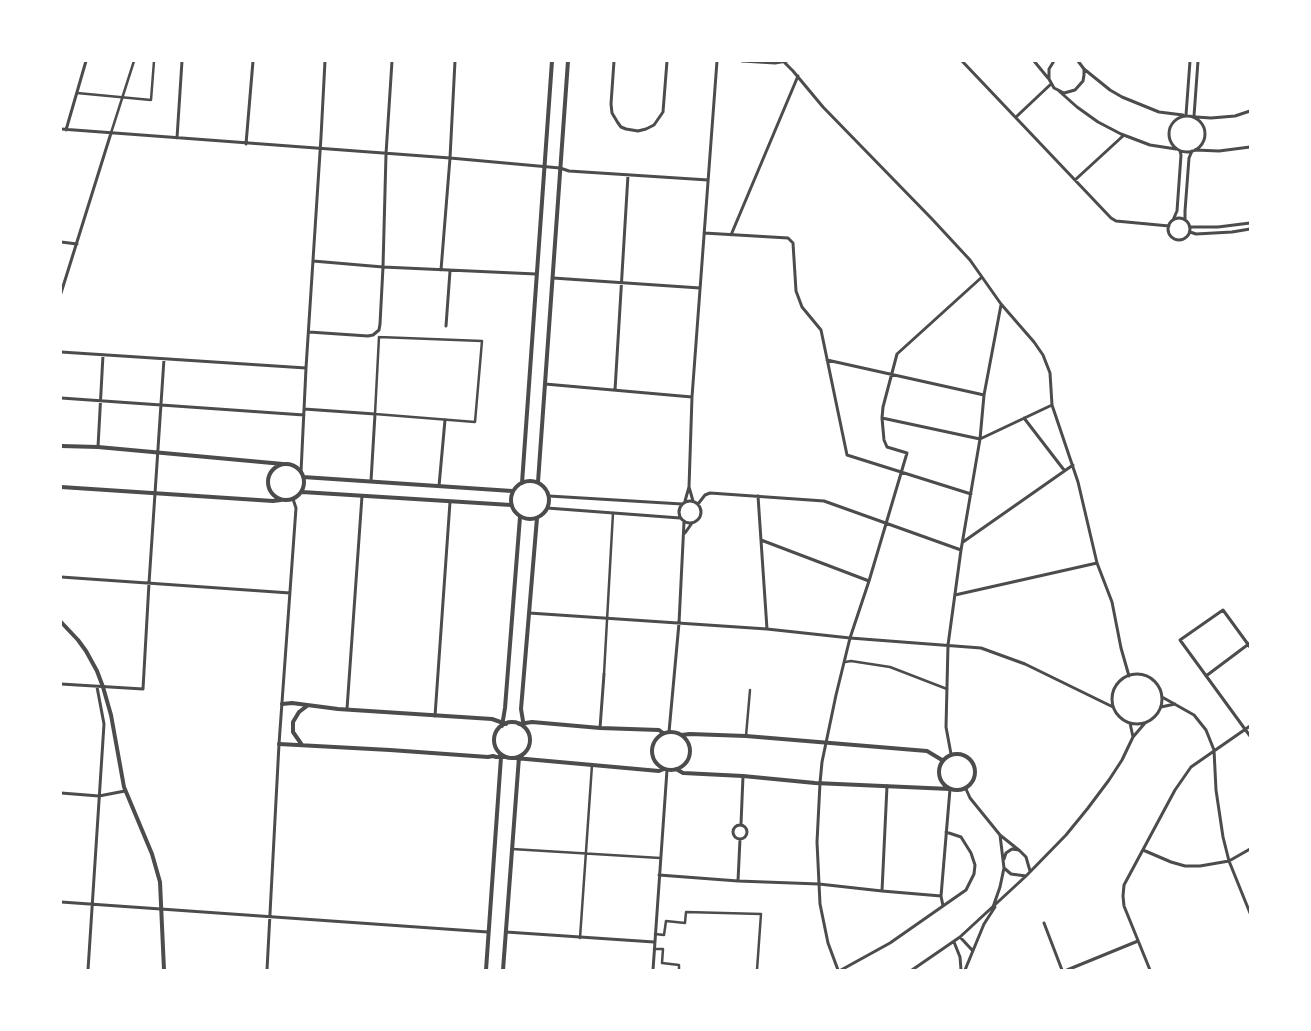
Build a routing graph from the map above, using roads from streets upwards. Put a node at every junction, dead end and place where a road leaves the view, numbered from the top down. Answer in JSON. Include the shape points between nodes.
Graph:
{"nodes":[{"id":1,"x":86,"y":61,"type":"edge"},
{"id":2,"x":134,"y":61,"type":"edge"},
{"id":3,"x":154,"y":61,"type":"edge"},
{"id":4,"x":182,"y":61,"type":"edge"},
{"id":5,"x":253,"y":61,"type":"edge"},
{"id":6,"x":325,"y":61,"type":"edge"},
{"id":7,"x":392,"y":61,"type":"edge"},
{"id":8,"x":455,"y":61,"type":"edge"},
{"id":9,"x":552,"y":61,"type":"edge"},
{"id":10,"x":568,"y":61,"type":"edge"},
{"id":11,"x":614,"y":61,"type":"edge"},
{"id":12,"x":667,"y":61,"type":"edge"},
{"id":13,"x":717,"y":61,"type":"edge"},
{"id":14,"x":742,"y":61,"type":"edge"},
{"id":15,"x":785,"y":61,"type":"edge"},
{"id":16,"x":962,"y":61,"type":"edge"},
{"id":17,"x":1034,"y":61,"type":"edge"},
{"id":18,"x":1054,"y":61,"type":"edge"},
{"id":19,"x":1079,"y":61,"type":"edge"},
{"id":20,"x":1190,"y":61,"type":"edge"},
{"id":21,"x":1198,"y":61,"type":"edge"},
{"id":22,"x":1084,"y":68,"type":"junction"},
{"id":23,"x":798,"y":76,"type":"junction"},
{"id":24,"x":1049,"y":79,"type":"junction"},
{"id":25,"x":1051,"y":84,"type":"junction"},
{"id":26,"x":1059,"y":91,"type":"junction"},
{"id":27,"x":77,"y":93,"type":"junction"},
{"id":28,"x":122,"y":97,"type":"junction"},
{"id":29,"x":1250,"y":111,"type":"edge"},
{"id":30,"x":1185,"y":115,"type":"junction"},
{"id":31,"x":1016,"y":117,"type":"junction"},
{"id":32,"x":1195,"y":117,"type":"junction"},
{"id":33,"x":61,"y":129,"type":"edge"},
{"id":34,"x":66,"y":130,"type":"junction"},
{"id":35,"x":111,"y":133,"type":"junction"},
{"id":36,"x":1124,"y":135,"type":"junction"},
{"id":37,"x":177,"y":138,"type":"junction"},
{"id":38,"x":246,"y":144,"type":"junction"},
{"id":39,"x":1250,"y":147,"type":"edge"},
{"id":40,"x":320,"y":149,"type":"junction"},
{"id":41,"x":1176,"y":149,"type":"junction"},
{"id":42,"x":1180,"y":151,"type":"junction"},
{"id":43,"x":1193,"y":151,"type":"junction"},
{"id":44,"x":386,"y":154,"type":"junction"},
{"id":45,"x":450,"y":158,"type":"junction"},
{"id":46,"x":544,"y":168,"type":"junction"},
{"id":47,"x":560,"y":168,"type":"junction"},
{"id":48,"x":628,"y":175,"type":"junction"},
{"id":49,"x":708,"y":180,"type":"junction"},
{"id":50,"x":1075,"y":180,"type":"junction"},
{"id":51,"x":1174,"y":220,"type":"junction"},
{"id":52,"x":1185,"y":220,"type":"junction"},
{"id":53,"x":1250,"y":223,"type":"edge"},
{"id":54,"x":1169,"y":226,"type":"junction"},
{"id":55,"x":1190,"y":227,"type":"junction"},
{"id":56,"x":1250,"y":229,"type":"edge"},
{"id":57,"x":1190,"y":232,"type":"junction"},
{"id":58,"x":704,"y":233,"type":"junction"},
{"id":59,"x":732,"y":235,"type":"junction"},
{"id":60,"x":61,"y":242,"type":"edge"},
{"id":61,"x":76,"y":244,"type":"junction"},
{"id":62,"x":313,"y":261,"type":"junction"},
{"id":63,"x":383,"y":267,"type":"junction"},
{"id":64,"x":441,"y":270,"type":"junction"},
{"id":65,"x":450,"y":271,"type":"junction"},
{"id":66,"x":536,"y":274,"type":"junction"},
{"id":67,"x":982,"y":277,"type":"junction"},
{"id":68,"x":553,"y":278,"type":"junction"},
{"id":69,"x":621,"y":283,"type":"junction"},
{"id":70,"x":700,"y":288,"type":"junction"},
{"id":71,"x":61,"y":293,"type":"edge"},
{"id":72,"x":1001,"y":304,"type":"junction"},
{"id":73,"x":446,"y":326,"type":"dead end"},
{"id":74,"x":309,"y":332,"type":"junction"},
{"id":75,"x":61,"y":352,"type":"edge"},
{"id":76,"x":103,"y":355,"type":"junction"},
{"id":77,"x":164,"y":359,"type":"junction"},
{"id":78,"x":827,"y":360,"type":"junction"},
{"id":79,"x":306,"y":368,"type":"junction"},
{"id":80,"x":890,"y":374,"type":"junction"},
{"id":81,"x":545,"y":384,"type":"junction"},
{"id":82,"x":615,"y":390,"type":"junction"},
{"id":83,"x":984,"y":395,"type":"junction"},
{"id":84,"x":692,"y":397,"type":"junction"},
{"id":85,"x":61,"y":398,"type":"edge"},
{"id":86,"x":101,"y":401,"type":"junction"},
{"id":87,"x":162,"y":404,"type":"junction"},
{"id":88,"x":1052,"y":405,"type":"junction"},
{"id":89,"x":304,"y":409,"type":"junction"},
{"id":90,"x":375,"y":414,"type":"junction"},
{"id":91,"x":304,"y":415,"type":"junction"},
{"id":92,"x":882,"y":418,"type":"junction"},
{"id":93,"x":1024,"y":418,"type":"junction"},
{"id":94,"x":445,"y":420,"type":"junction"},
{"id":95,"x":980,"y":439,"type":"junction"},
{"id":96,"x":61,"y":446,"type":"edge"},
{"id":97,"x":98,"y":447,"type":"junction"},
{"id":98,"x":158,"y":452,"type":"junction"},
{"id":99,"x":284,"y":464,"type":"junction"},
{"id":100,"x":1073,"y":465,"type":"junction"},
{"id":101,"x":1064,"y":470,"type":"junction"},
{"id":102,"x":301,"y":472,"type":"junction"},
{"id":103,"x":901,"y":472,"type":"junction"},
{"id":104,"x":304,"y":477,"type":"junction"},
{"id":105,"x":371,"y":481,"type":"junction"},
{"id":106,"x":522,"y":482,"type":"junction"},
{"id":107,"x":538,"y":482,"type":"junction"},
{"id":108,"x":439,"y":486,"type":"junction"},
{"id":109,"x":61,"y":487,"type":"edge"},
{"id":110,"x":689,"y":487,"type":"junction"},
{"id":111,"x":512,"y":491,"type":"junction"},
{"id":112,"x":302,"y":492,"type":"junction"},
{"id":113,"x":155,"y":494,"type":"junction"},
{"id":114,"x":971,"y":494,"type":"junction"},
{"id":115,"x":362,"y":496,"type":"junction"},
{"id":116,"x":549,"y":496,"type":"junction"},
{"id":117,"x":758,"y":496,"type":"junction"},
{"id":118,"x":293,"y":499,"type":"junction"},
{"id":119,"x":281,"y":500,"type":"junction"},
{"id":120,"x":693,"y":501,"type":"junction"},
{"id":121,"x":450,"y":502,"type":"junction"},
{"id":122,"x":683,"y":503,"type":"junction"},
{"id":123,"x":698,"y":504,"type":"junction"},
{"id":124,"x":511,"y":505,"type":"junction"},
{"id":125,"x":547,"y":508,"type":"junction"},
{"id":126,"x":613,"y":513,"type":"junction"},
{"id":127,"x":520,"y":517,"type":"junction"},
{"id":128,"x":537,"y":518,"type":"junction"},
{"id":129,"x":680,"y":518,"type":"junction"},
{"id":130,"x":684,"y":522,"type":"junction"},
{"id":131,"x":692,"y":523,"type":"junction"},
{"id":132,"x":887,"y":523,"type":"junction"},
{"id":133,"x":685,"y":533,"type":"junction"},
{"id":134,"x":761,"y":540,"type":"junction"},
{"id":135,"x":962,"y":542,"type":"junction"},
{"id":136,"x":961,"y":550,"type":"junction"},
{"id":137,"x":1097,"y":563,"type":"junction"},
{"id":138,"x":61,"y":577,"type":"edge"},
{"id":139,"x":869,"y":581,"type":"junction"},
{"id":140,"x":149,"y":583,"type":"junction"},
{"id":141,"x":290,"y":593,"type":"junction"},
{"id":142,"x":955,"y":594,"type":"junction"},
{"id":143,"x":529,"y":613,"type":"junction"},
{"id":144,"x":607,"y":618,"type":"junction"},
{"id":145,"x":61,"y":622,"type":"edge"},
{"id":146,"x":679,"y":623,"type":"junction"},
{"id":147,"x":767,"y":629,"type":"junction"},
{"id":148,"x":850,"y":638,"type":"junction"},
{"id":149,"x":948,"y":645,"type":"junction"},
{"id":150,"x":1249,"y":645,"type":"edge"},
{"id":151,"x":845,"y":662,"type":"junction"},
{"id":152,"x":604,"y":674,"type":"joint"},
{"id":153,"x":1129,"y":676,"type":"junction"},
{"id":154,"x":1206,"y":676,"type":"junction"},
{"id":155,"x":61,"y":684,"type":"edge"},
{"id":156,"x":97,"y":687,"type":"junction"},
{"id":157,"x":103,"y":687,"type":"junction"},
{"id":158,"x":947,"y":689,"type":"junction"},
{"id":159,"x":750,"y":690,"type":"dead end"},
{"id":160,"x":1162,"y":697,"type":"junction"},
{"id":161,"x":282,"y":704,"type":"junction"},
{"id":162,"x":1175,"y":704,"type":"junction"},
{"id":163,"x":307,"y":706,"type":"junction"},
{"id":164,"x":1113,"y":707,"type":"junction"},
{"id":165,"x":1161,"y":707,"type":"junction"},
{"id":166,"x":347,"y":709,"type":"junction"},
{"id":167,"x":435,"y":716,"type":"junction"},
{"id":168,"x":1130,"y":723,"type":"junction"},
{"id":169,"x":1145,"y":723,"type":"junction"},
{"id":170,"x":504,"y":724,"type":"junction"},
{"id":171,"x":522,"y":725,"type":"junction"},
{"id":172,"x":1250,"y":726,"type":"edge"},
{"id":173,"x":600,"y":728,"type":"junction"},
{"id":174,"x":1245,"y":729,"type":"junction"},
{"id":175,"x":669,"y":732,"type":"junction"},
{"id":176,"x":663,"y":733,"type":"junction"},
{"id":177,"x":681,"y":735,"type":"junction"},
{"id":178,"x":746,"y":736,"type":"junction"},
{"id":179,"x":1250,"y":736,"type":"edge"},
{"id":180,"x":1133,"y":737,"type":"junction"},
{"id":181,"x":826,"y":743,"type":"junction"},
{"id":182,"x":279,"y":744,"type":"junction"},
{"id":183,"x":302,"y":745,"type":"junction"},
{"id":184,"x":1214,"y":750,"type":"junction"},
{"id":185,"x":951,"y":754,"type":"junction"},
{"id":186,"x":502,"y":756,"type":"junction"},
{"id":187,"x":518,"y":758,"type":"junction"},
{"id":188,"x":942,"y":760,"type":"junction"},
{"id":189,"x":592,"y":765,"type":"junction"},
{"id":190,"x":665,"y":769,"type":"junction"},
{"id":191,"x":676,"y":769,"type":"junction"},
{"id":192,"x":743,"y":776,"type":"junction"},
{"id":193,"x":820,"y":783,"type":"junction"},
{"id":194,"x":887,"y":786,"type":"junction"},
{"id":195,"x":950,"y":789,"type":"junction"},
{"id":196,"x":966,"y":789,"type":"junction"},
{"id":197,"x":125,"y":791,"type":"junction"},
{"id":198,"x":61,"y":793,"type":"edge"},
{"id":199,"x":99,"y":796,"type":"junction"},
{"id":200,"x":741,"y":824,"type":"junction"},
{"id":201,"x":946,"y":832,"type":"junction"},
{"id":202,"x":1000,"y":835,"type":"junction"},
{"id":203,"x":740,"y":839,"type":"junction"},
{"id":204,"x":512,"y":849,"type":"junction"},
{"id":205,"x":1250,"y":849,"type":"edge"},
{"id":206,"x":1143,"y":850,"type":"junction"},
{"id":207,"x":1020,"y":851,"type":"junction"},
{"id":208,"x":586,"y":854,"type":"junction"},
{"id":209,"x":660,"y":858,"type":"junction"},
{"id":210,"x":1004,"y":860,"type":"junction"},
{"id":211,"x":1229,"y":861,"type":"junction"},
{"id":212,"x":1004,"y":868,"type":"junction"},
{"id":213,"x":1030,"y":871,"type":"junction"},
{"id":214,"x":659,"y":875,"type":"junction"},
{"id":215,"x":1026,"y":876,"type":"junction"},
{"id":216,"x":738,"y":881,"type":"junction"},
{"id":217,"x":819,"y":884,"type":"junction"},
{"id":218,"x":882,"y":891,"type":"junction"},
{"id":219,"x":941,"y":896,"type":"junction"},
{"id":220,"x":61,"y":902,"type":"edge"},
{"id":221,"x":998,"y":902,"type":"junction"},
{"id":222,"x":92,"y":904,"type":"junction"},
{"id":223,"x":943,"y":906,"type":"junction"},
{"id":224,"x":992,"y":908,"type":"junction"},
{"id":225,"x":162,"y":909,"type":"junction"},
{"id":226,"x":1250,"y":913,"type":"edge"},
{"id":227,"x":269,"y":916,"type":"junction"},
{"id":228,"x":1044,"y":923,"type":"dead end"},
{"id":229,"x":488,"y":932,"type":"junction"},
{"id":230,"x":506,"y":932,"type":"junction"},
{"id":231,"x":655,"y":934,"type":"junction"},
{"id":232,"x":960,"y":937,"type":"junction"},
{"id":233,"x":580,"y":938,"type":"junction"},
{"id":234,"x":1138,"y":941,"type":"junction"},
{"id":235,"x":654,"y":942,"type":"junction"},
{"id":236,"x":954,"y":942,"type":"junction"},
{"id":237,"x":654,"y":949,"type":"junction"},
{"id":238,"x":972,"y":950,"type":"junction"},
{"id":239,"x":88,"y":970,"type":"edge"},
{"id":240,"x":164,"y":970,"type":"edge"},
{"id":241,"x":266,"y":970,"type":"edge"},
{"id":242,"x":486,"y":970,"type":"edge"},
{"id":243,"x":503,"y":970,"type":"edge"},
{"id":244,"x":653,"y":970,"type":"edge"},
{"id":245,"x":679,"y":970,"type":"edge"},
{"id":246,"x":757,"y":970,"type":"edge"},
{"id":247,"x":838,"y":970,"type":"edge"},
{"id":248,"x":841,"y":970,"type":"edge"},
{"id":249,"x":912,"y":970,"type":"edge"},
{"id":250,"x":961,"y":970,"type":"edge"},
{"id":251,"x":966,"y":970,"type":"edge"},
{"id":252,"x":1062,"y":970,"type":"edge"},
{"id":253,"x":1067,"y":970,"type":"edge"},
{"id":254,"x":1150,"y":970,"type":"edge"}],
"edges":[{"from":1,"to":27,"type":"street"},
{"from":2,"to":28,"type":"street"},
{"from":3,"to":28,"type":"street","via":[[152,100]]},
{"from":4,"to":37,"type":"street"},
{"from":5,"to":38,"type":"street"},
{"from":6,"to":40,"type":"street"},
{"from":7,"to":44,"type":"street"},
{"from":8,"to":45,"type":"street"},
{"from":9,"to":46,"type":"street"},
{"from":10,"to":47,"type":"street"},
{"from":11,"to":12,"type":"street","via":[[612,113],[621,127],[638,131],[654,125],[663,112]]},
{"from":13,"to":49,"type":"street"},
{"from":14,"to":15,"type":"street"},
{"from":15,"to":23,"type":"street"},
{"from":16,"to":31,"type":"street"},
{"from":17,"to":24,"type":"street"},
{"from":18,"to":24,"type":"street","via":[[1049,69]]},
{"from":19,"to":22,"type":"street"},
{"from":20,"to":30,"type":"street"},
{"from":21,"to":32,"type":"street"},
{"from":22,"to":26,"type":"street","via":[[1080,87],[1070,92]]},
{"from":22,"to":30,"type":"street","via":[[1122,98],[1159,112]]},
{"from":23,"to":59,"type":"street"},
{"from":23,"to":67,"type":"street","via":[[823,107],[959,248]]},
{"from":24,"to":25,"type":"street"},
{"from":25,"to":26,"type":"street"},
{"from":25,"to":31,"type":"street"},
{"from":26,"to":36,"type":"street","via":[[1098,122]]},
{"from":27,"to":28,"type":"street"},
{"from":27,"to":34,"type":"street"},
{"from":28,"to":35,"type":"street"},
{"from":29,"to":32,"type":"street","via":[[1235,116]]},
{"from":30,"to":32,"type":"street"},
{"from":30,"to":41,"type":"street","via":[[1177,118],[1169,131],[1171,142]]},
{"from":31,"to":50,"type":"street"},
{"from":32,"to":43,"type":"street","via":[[1205,127],[1206,134],[1203,144]]},
{"from":33,"to":34,"type":"street"},
{"from":34,"to":35,"type":"street"},
{"from":35,"to":37,"type":"street"},
{"from":35,"to":61,"type":"street"},
{"from":36,"to":41,"type":"street","via":[[1150,145]]},
{"from":36,"to":50,"type":"street"},
{"from":37,"to":38,"type":"street"},
{"from":38,"to":40,"type":"street"},
{"from":39,"to":43,"type":"street"},
{"from":40,"to":44,"type":"street"},
{"from":40,"to":62,"type":"street"},
{"from":41,"to":42,"type":"street"},
{"from":42,"to":43,"type":"street"},
{"from":42,"to":51,"type":"street"},
{"from":43,"to":52,"type":"street","via":[[1189,158]]},
{"from":44,"to":45,"type":"street"},
{"from":44,"to":63,"type":"street"},
{"from":45,"to":46,"type":"street"},
{"from":45,"to":64,"type":"street"},
{"from":46,"to":47,"type":"street"},
{"from":46,"to":66,"type":"street"},
{"from":47,"to":48,"type":"street","via":[[568,171]]},
{"from":47,"to":68,"type":"street"},
{"from":48,"to":49,"type":"street"},
{"from":48,"to":69,"type":"street"},
{"from":49,"to":58,"type":"street"},
{"from":50,"to":54,"type":"street","via":[[1116,221]]},
{"from":51,"to":52,"type":"street"},
{"from":51,"to":54,"type":"street"},
{"from":52,"to":55,"type":"street"},
{"from":53,"to":55,"type":"street"},
{"from":54,"to":57,"type":"street","via":[[1170,234],[1177,240],[1184,239]]},
{"from":55,"to":57,"type":"street"},
{"from":56,"to":57,"type":"street","via":[[1196,234]]},
{"from":58,"to":59,"type":"street"},
{"from":58,"to":70,"type":"street"},
{"from":59,"to":78,"type":"street","via":[[788,238],[793,244],[796,291],[802,307],[821,330]]},
{"from":60,"to":61,"type":"street"},
{"from":61,"to":71,"type":"street"},
{"from":62,"to":63,"type":"street"},
{"from":62,"to":74,"type":"street"},
{"from":63,"to":64,"type":"street"},
{"from":63,"to":74,"type":"street","via":[[380,324],[377,333],[368,336]]},
{"from":64,"to":65,"type":"street"},
{"from":65,"to":66,"type":"street"},
{"from":65,"to":73,"type":"street"},
{"from":66,"to":106,"type":"street"},
{"from":67,"to":72,"type":"street"},
{"from":67,"to":80,"type":"street","via":[[897,354]]},
{"from":68,"to":69,"type":"street"},
{"from":68,"to":81,"type":"street"},
{"from":69,"to":70,"type":"street"},
{"from":69,"to":82,"type":"street"},
{"from":70,"to":84,"type":"street"},
{"from":72,"to":83,"type":"street"},
{"from":72,"to":88,"type":"street","via":[[1043,356],[1050,373]]},
{"from":74,"to":79,"type":"street"},
{"from":75,"to":76,"type":"street"},
{"from":76,"to":77,"type":"street"},
{"from":76,"to":86,"type":"street"},
{"from":77,"to":79,"type":"street"},
{"from":77,"to":87,"type":"street"},
{"from":78,"to":80,"type":"street"},
{"from":78,"to":103,"type":"street","via":[[847,455]]},
{"from":79,"to":89,"type":"street"},
{"from":80,"to":83,"type":"street"},
{"from":80,"to":92,"type":"street"},
{"from":81,"to":82,"type":"street"},
{"from":81,"to":107,"type":"street"},
{"from":82,"to":84,"type":"street"},
{"from":83,"to":95,"type":"street"},
{"from":84,"to":110,"type":"street"},
{"from":85,"to":86,"type":"street"},
{"from":86,"to":87,"type":"street"},
{"from":86,"to":97,"type":"street"},
{"from":87,"to":91,"type":"street"},
{"from":87,"to":98,"type":"street"},
{"from":88,"to":93,"type":"street"},
{"from":88,"to":100,"type":"street"},
{"from":89,"to":90,"type":"street"},
{"from":89,"to":91,"type":"street"},
{"from":90,"to":94,"type":"street"},
{"from":90,"to":94,"type":"street","via":[[379,337],[482,341],[475,422]]},
{"from":90,"to":105,"type":"street"},
{"from":91,"to":102,"type":"street"},
{"from":92,"to":95,"type":"street"},
{"from":92,"to":103,"type":"street","via":[[887,447],[907,453]]},
{"from":93,"to":95,"type":"street"},
{"from":93,"to":101,"type":"street"},
{"from":94,"to":108,"type":"street"},
{"from":95,"to":114,"type":"street"},
{"from":96,"to":97,"type":"street"},
{"from":97,"to":98,"type":"street"},
{"from":98,"to":99,"type":"street"},
{"from":98,"to":113,"type":"street"},
{"from":99,"to":102,"type":"street","via":[[292,465]]},
{"from":99,"to":119,"type":"street","via":[[277,466],[268,478],[270,492]]},
{"from":100,"to":101,"type":"street"},
{"from":100,"to":137,"type":"street"},
{"from":101,"to":135,"type":"street"},
{"from":102,"to":104,"type":"street"},
{"from":103,"to":114,"type":"street"},
{"from":103,"to":132,"type":"street"},
{"from":104,"to":105,"type":"street"},
{"from":104,"to":112,"type":"street"},
{"from":105,"to":108,"type":"street"},
{"from":106,"to":107,"type":"street"},
{"from":106,"to":111,"type":"street"},
{"from":107,"to":116,"type":"street","via":[[545,487]]},
{"from":108,"to":111,"type":"street"},
{"from":109,"to":113,"type":"street"},
{"from":110,"to":120,"type":"street"},
{"from":110,"to":122,"type":"street"},
{"from":111,"to":124,"type":"street"},
{"from":112,"to":115,"type":"street"},
{"from":112,"to":118,"type":"street"},
{"from":113,"to":119,"type":"street"},
{"from":113,"to":140,"type":"street"},
{"from":114,"to":135,"type":"street"},
{"from":115,"to":121,"type":"street"},
{"from":115,"to":166,"type":"street"},
{"from":116,"to":122,"type":"street"},
{"from":116,"to":125,"type":"street"},
{"from":117,"to":123,"type":"street","via":[[710,493]]},
{"from":117,"to":132,"type":"street","via":[[824,501]]},
{"from":117,"to":134,"type":"street"},
{"from":118,"to":119,"type":"street"},
{"from":118,"to":141,"type":"street","via":[[296,508]]},
{"from":120,"to":122,"type":"street"},
{"from":120,"to":123,"type":"street"},
{"from":121,"to":124,"type":"street"},
{"from":121,"to":167,"type":"street"},
{"from":122,"to":129,"type":"street","via":[[679,509]]},
{"from":123,"to":131,"type":"street","via":[[701,516]]},
{"from":124,"to":127,"type":"street"},
{"from":125,"to":126,"type":"street"},
{"from":125,"to":128,"type":"street"},
{"from":126,"to":129,"type":"street"},
{"from":126,"to":144,"type":"street"},
{"from":127,"to":128,"type":"street"},
{"from":127,"to":170,"type":"street"},
{"from":128,"to":143,"type":"street"},
{"from":129,"to":130,"type":"street"},
{"from":130,"to":131,"type":"street"},
{"from":130,"to":133,"type":"street"},
{"from":131,"to":133,"type":"street"},
{"from":132,"to":136,"type":"street"},
{"from":132,"to":139,"type":"street"},
{"from":133,"to":146,"type":"street"},
{"from":134,"to":139,"type":"street"},
{"from":134,"to":147,"type":"street"},
{"from":135,"to":136,"type":"street"},
{"from":136,"to":142,"type":"street"},
{"from":137,"to":142,"type":"street"},
{"from":137,"to":153,"type":"street","via":[[1112,602]]},
{"from":138,"to":140,"type":"street"},
{"from":139,"to":148,"type":"street"},
{"from":140,"to":141,"type":"street"},
{"from":140,"to":157,"type":"street","via":[[143,688]]},
{"from":141,"to":161,"type":"street"},
{"from":142,"to":149,"type":"street"},
{"from":143,"to":144,"type":"street"},
{"from":143,"to":171,"type":"street"},
{"from":144,"to":146,"type":"street"},
{"from":144,"to":152,"type":"street"},
{"from":145,"to":157,"type":"street","via":[[86,651]]},
{"from":146,"to":147,"type":"street"},
{"from":146,"to":175,"type":"street"},
{"from":147,"to":148,"type":"street"},
{"from":148,"to":149,"type":"street"},
{"from":148,"to":151,"type":"street"},
{"from":149,"to":158,"type":"street"},
{"from":149,"to":164,"type":"street","via":[[981,648],[1025,664]]},
{"from":150,"to":154,"type":"street"},
{"from":150,"to":154,"type":"street","via":[[1223,610],[1180,640]]},
{"from":151,"to":158,"type":"street","via":[[890,667]]},
{"from":151,"to":181,"type":"street"},
{"from":152,"to":173,"type":"street"},
{"from":153,"to":160,"type":"street","via":[[1143,675],[1150,678],[1156,683]]},
{"from":153,"to":164,"type":"street","via":[[1122,679],[1114,690]]},
{"from":154,"to":174,"type":"street"},
{"from":155,"to":156,"type":"street"},
{"from":156,"to":157,"type":"street"},
{"from":156,"to":199,"type":"street","via":[[104,724]]},
{"from":157,"to":197,"type":"street","via":[[111,715]]},
{"from":158,"to":185,"type":"street","via":[[946,727]]},
{"from":159,"to":178,"type":"street"},
{"from":160,"to":162,"type":"street"},
{"from":160,"to":165,"type":"street"},
{"from":161,"to":163,"type":"street"},
{"from":161,"to":182,"type":"street"},
{"from":162,"to":165,"type":"street"},
{"from":162,"to":184,"type":"street","via":[[1194,715],[1206,730]]},
{"from":163,"to":166,"type":"street"},
{"from":163,"to":183,"type":"street","via":[[295,717],[293,727],[293,732]]},
{"from":164,"to":168,"type":"street","via":[[1118,716]]},
{"from":165,"to":169,"type":"street","via":[[1152,720]]},
{"from":166,"to":167,"type":"street"},
{"from":167,"to":170,"type":"street","via":[[490,719]]},
{"from":168,"to":169,"type":"street"},
{"from":168,"to":180,"type":"street"},
{"from":169,"to":180,"type":"street"},
{"from":170,"to":171,"type":"street","via":[[512,722]]},
{"from":170,"to":186,"type":"street","via":[[498,729],[494,740],[496,750]]},
{"from":171,"to":173,"type":"street","via":[[532,722]]},
{"from":171,"to":187,"type":"street","via":[[530,737],[530,743],[528,749]]},
{"from":172,"to":174,"type":"street"},
{"from":173,"to":176,"type":"street","via":[[658,730]]},
{"from":174,"to":179,"type":"street"},
{"from":174,"to":184,"type":"street"},
{"from":175,"to":176,"type":"street"},
{"from":175,"to":177,"type":"street"},
{"from":176,"to":190,"type":"street","via":[[654,740],[651,752],[655,763]]},
{"from":177,"to":178,"type":"street"},
{"from":177,"to":191,"type":"street","via":[[687,740],[690,753],[684,765]]},
{"from":178,"to":181,"type":"street"},
{"from":180,"to":213,"type":"street","via":[[1122,760],[1088,808],[1066,835]]},
{"from":181,"to":188,"type":"street","via":[[927,751]]},
{"from":181,"to":193,"type":"street"},
{"from":182,"to":183,"type":"street"},
{"from":182,"to":227,"type":"street"},
{"from":183,"to":186,"type":"street"},
{"from":184,"to":206,"type":"street","via":[[1191,767],[1175,790]]},
{"from":184,"to":211,"type":"street","via":[[1216,790]]},
{"from":185,"to":188,"type":"street"},
{"from":185,"to":196,"type":"street","via":[[966,755],[974,765],[976,771],[973,781]]},
{"from":186,"to":187,"type":"street"},
{"from":186,"to":229,"type":"street"},
{"from":187,"to":189,"type":"street"},
{"from":187,"to":204,"type":"street"},
{"from":188,"to":195,"type":"street","via":[[938,774],[940,781]]},
{"from":189,"to":190,"type":"street","via":[[659,771]]},
{"from":189,"to":208,"type":"street"},
{"from":190,"to":191,"type":"street"},
{"from":190,"to":209,"type":"street"},
{"from":191,"to":192,"type":"street","via":[[683,773]]},
{"from":192,"to":193,"type":"street"},
{"from":192,"to":200,"type":"street"},
{"from":193,"to":194,"type":"street"},
{"from":193,"to":217,"type":"street","via":[[817,842]]},
{"from":194,"to":195,"type":"street"},
{"from":194,"to":218,"type":"street"},
{"from":195,"to":196,"type":"street"},
{"from":195,"to":201,"type":"street"},
{"from":196,"to":202,"type":"street","via":[[970,798]]},
{"from":197,"to":199,"type":"street"},
{"from":197,"to":225,"type":"street","via":[[152,854],[160,882]]},
{"from":198,"to":199,"type":"street"},
{"from":199,"to":222,"type":"street"},
{"from":200,"to":203,"type":"street","via":[[747,832]]},
{"from":200,"to":203,"type":"street","via":[[733,831]]},
{"from":201,"to":219,"type":"street"},
{"from":201,"to":223,"type":"street","via":[[961,837],[975,865],[974,874],[966,890]]},
{"from":202,"to":207,"type":"street"},
{"from":202,"to":210,"type":"street"},
{"from":203,"to":216,"type":"street"},
{"from":204,"to":208,"type":"street"},
{"from":204,"to":230,"type":"street"},
{"from":205,"to":211,"type":"street"},
{"from":206,"to":211,"type":"street","via":[[1184,866]]},
{"from":206,"to":234,"type":"street","via":[[1124,885],[1123,896],[1124,906]]},
{"from":207,"to":210,"type":"street","via":[[1012,849],[1006,853]]},
{"from":207,"to":213,"type":"street","via":[[1026,857]]},
{"from":208,"to":209,"type":"street"},
{"from":208,"to":233,"type":"street"},
{"from":209,"to":214,"type":"street"},
{"from":210,"to":212,"type":"street"},
{"from":211,"to":226,"type":"street"},
{"from":212,"to":215,"type":"street","via":[[1011,874]]},
{"from":212,"to":224,"type":"street"},
{"from":213,"to":215,"type":"street"},
{"from":214,"to":216,"type":"street"},
{"from":214,"to":231,"type":"street"},
{"from":215,"to":221,"type":"street"},
{"from":216,"to":217,"type":"street"},
{"from":217,"to":218,"type":"street"},
{"from":217,"to":247,"type":"street","via":[[820,904],[828,943]]},
{"from":218,"to":219,"type":"street"},
{"from":219,"to":223,"type":"street"},
{"from":220,"to":222,"type":"street"},
{"from":221,"to":224,"type":"street"},
{"from":221,"to":238,"type":"street"},
{"from":222,"to":225,"type":"street"},
{"from":222,"to":239,"type":"street"},
{"from":223,"to":248,"type":"street","via":[[890,943]]},
{"from":224,"to":232,"type":"street"},
{"from":225,"to":227,"type":"street"},
{"from":225,"to":240,"type":"street"},
{"from":227,"to":229,"type":"street"},
{"from":227,"to":241,"type":"street"},
{"from":228,"to":252,"type":"street"},
{"from":229,"to":242,"type":"street"},
{"from":230,"to":233,"type":"street"},
{"from":230,"to":243,"type":"street"},
{"from":231,"to":235,"type":"street"},
{"from":231,"to":246,"type":"street","via":[[664,934],[666,921],[685,923],[686,912],[761,914]]},
{"from":232,"to":236,"type":"street"},
{"from":232,"to":238,"type":"street"},
{"from":233,"to":235,"type":"street"},
{"from":234,"to":253,"type":"street"},
{"from":234,"to":254,"type":"street"},
{"from":235,"to":237,"type":"street"},
{"from":236,"to":249,"type":"street"},
{"from":236,"to":250,"type":"street","via":[[960,957]]},
{"from":237,"to":244,"type":"street"},
{"from":237,"to":245,"type":"street","via":[[663,949],[662,963],[679,965]]},
{"from":238,"to":251,"type":"street"}]}
